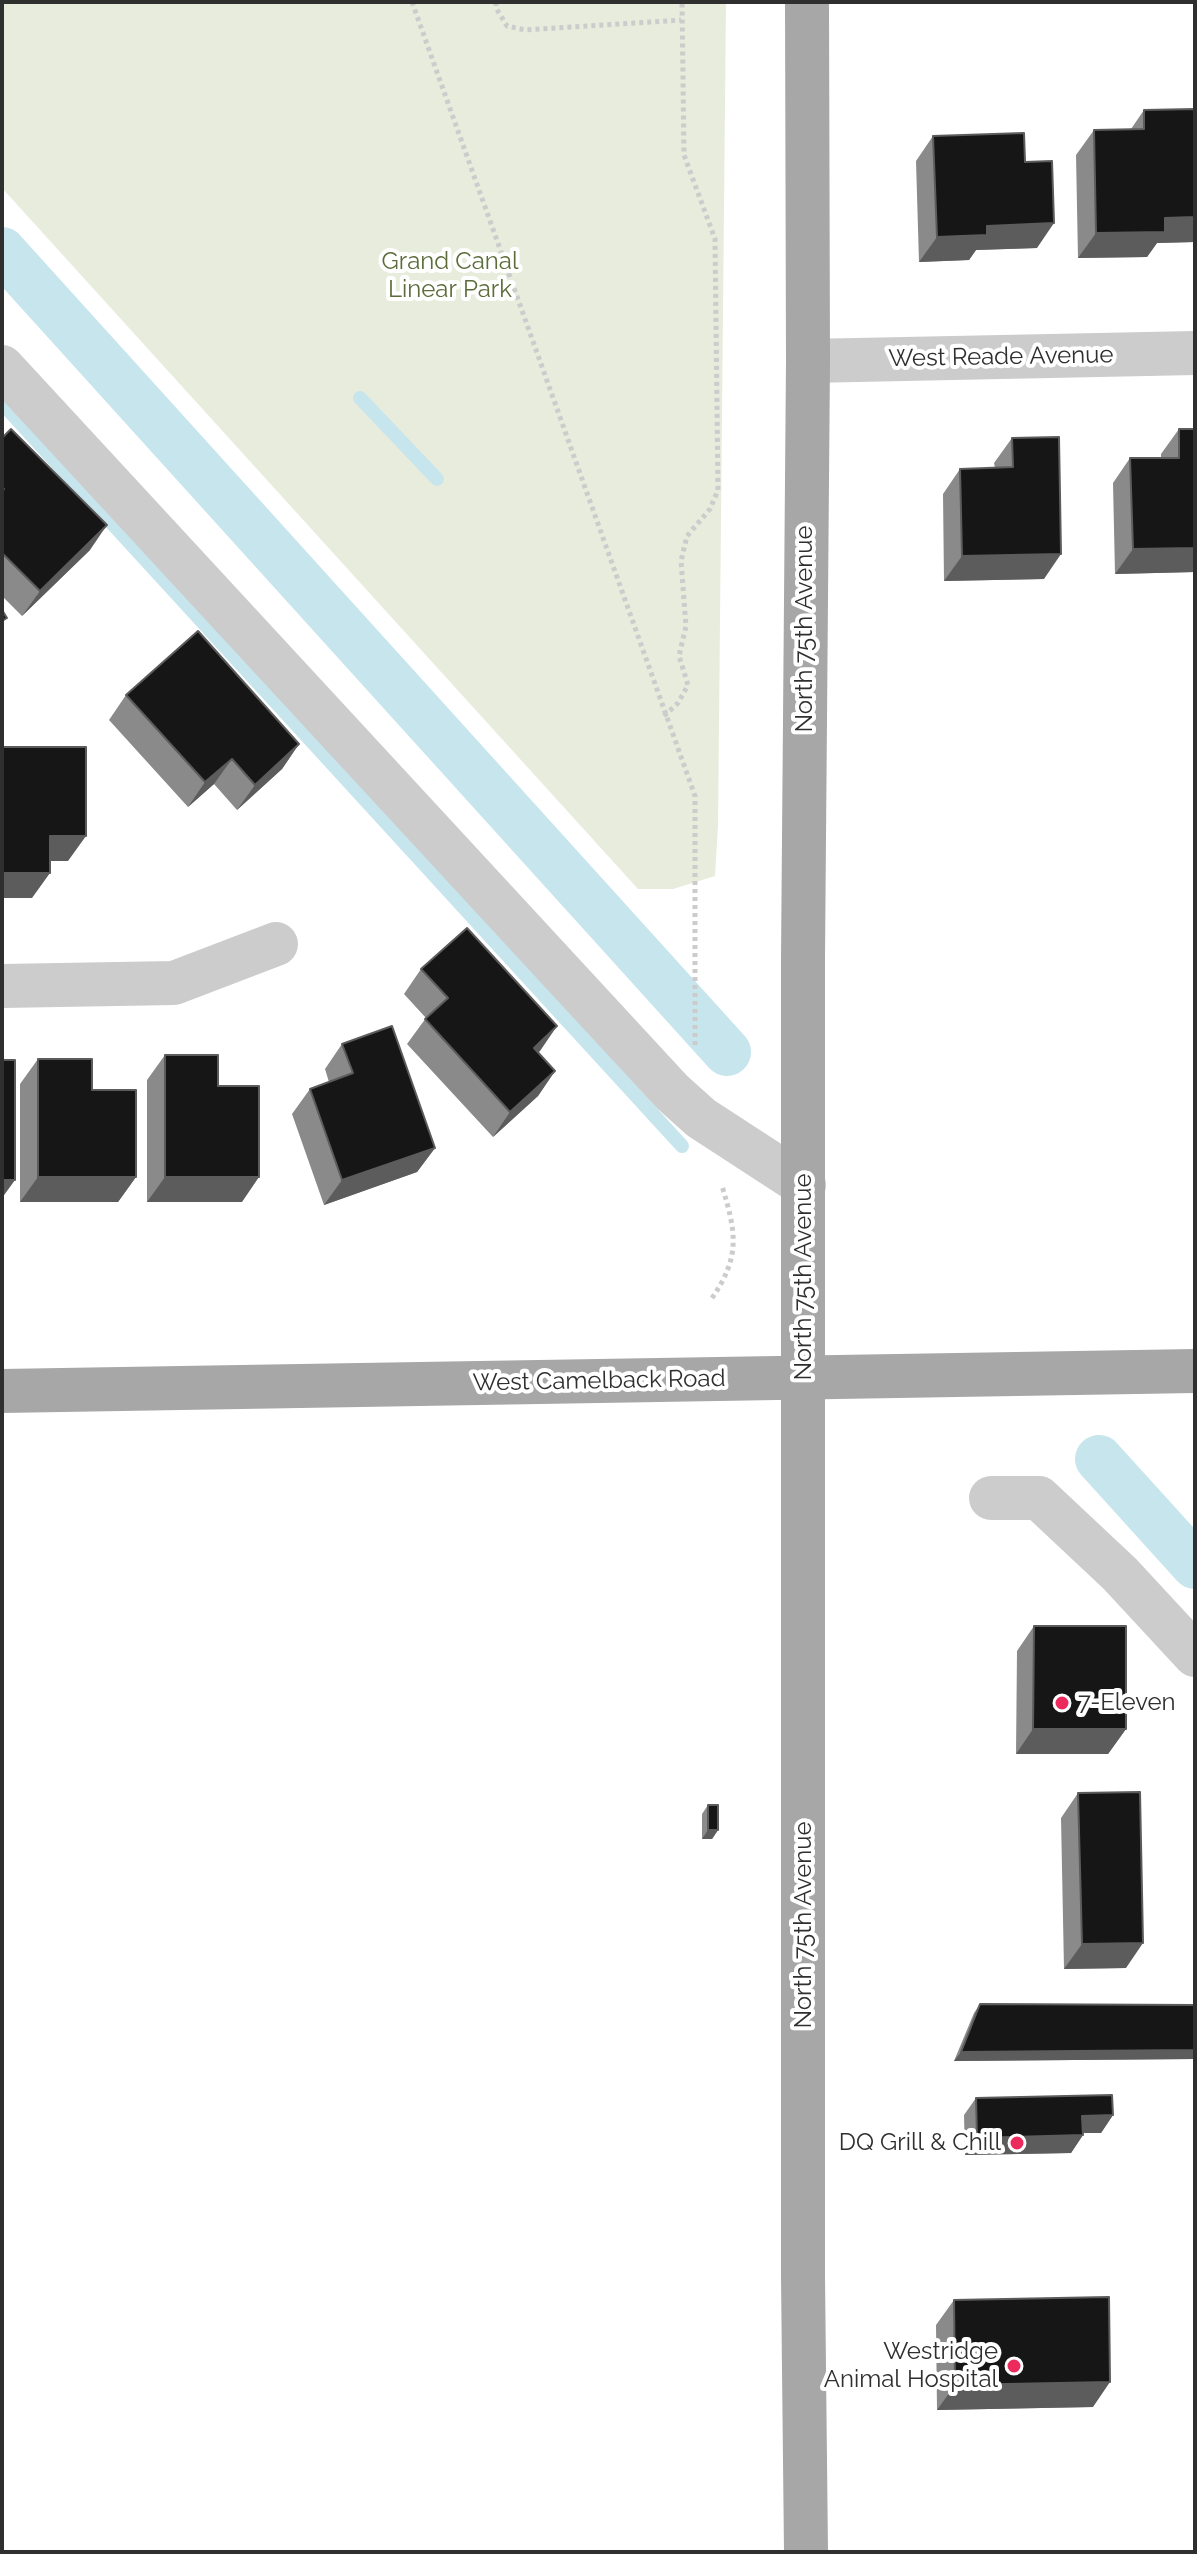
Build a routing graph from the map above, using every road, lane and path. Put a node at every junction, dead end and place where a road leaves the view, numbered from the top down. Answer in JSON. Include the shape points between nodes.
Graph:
{"nodes":[{"id":1,"x":412,"y":2,"type":"edge"},
{"id":2,"x":496,"y":2,"type":"edge"},
{"id":3,"x":682,"y":2,"type":"edge"},
{"id":4,"x":807,"y":2,"type":"edge"},
{"id":5,"x":681,"y":20,"type":"junction"},
{"id":6,"x":1195,"y":353,"type":"edge"},
{"id":7,"x":808,"y":361,"type":"junction"},
{"id":8,"x":2,"y":367,"type":"edge"},
{"id":9,"x":664,"y":716,"type":"junction"},
{"id":10,"x":276,"y":944,"type":"dead end"},
{"id":11,"x":2,"y":986,"type":"edge"},
{"id":12,"x":695,"y":1060,"type":"dead end"},
{"id":13,"x":701,"y":1118,"type":"junction"},
{"id":14,"x":804,"y":1185,"type":"junction"},
{"id":15,"x":712,"y":1298,"type":"dead end"},
{"id":16,"x":1195,"y":1371,"type":"edge"},
{"id":17,"x":805,"y":1377,"type":"junction"},
{"id":18,"x":2,"y":1391,"type":"edge"},
{"id":19,"x":991,"y":1498,"type":"dead end"},
{"id":20,"x":1195,"y":1655,"type":"edge"},
{"id":21,"x":806,"y":2552,"type":"edge"}],
"edges":[{"from":1,"to":9,"type":"path"},
{"from":2,"to":5,"type":"path","via":[[507,26],[525,30]]},
{"from":3,"to":5,"type":"path"},
{"from":4,"to":7,"type":"main road","name":"North 75th Avenue"},
{"from":5,"to":9,"type":"path","via":[[684,155],[715,239],[718,490],[687,536],[681,561],[686,626],[679,656],[688,685]]},
{"from":6,"to":7,"type":"street","name":"West Reade Avenue"},
{"from":7,"to":14,"type":"main road","name":"North 75th Avenue"},
{"from":8,"to":13,"type":"street"},
{"from":9,"to":12,"type":"path","via":[[695,796]]},
{"from":10,"to":11,"type":"street","via":[[174,983]]},
{"from":13,"to":14,"type":"street"},
{"from":13,"to":15,"type":"path","via":[[733,1221],[735,1250]]},
{"from":14,"to":17,"type":"main road","name":"North 75th Avenue"},
{"from":16,"to":17,"type":"main road","name":"West Camelback Road"},
{"from":17,"to":18,"type":"main road","name":"West Camelback Road"},
{"from":17,"to":21,"type":"main road","name":"North 75th Avenue"},
{"from":19,"to":20,"type":"street","via":[[1039,1498]]}]}
